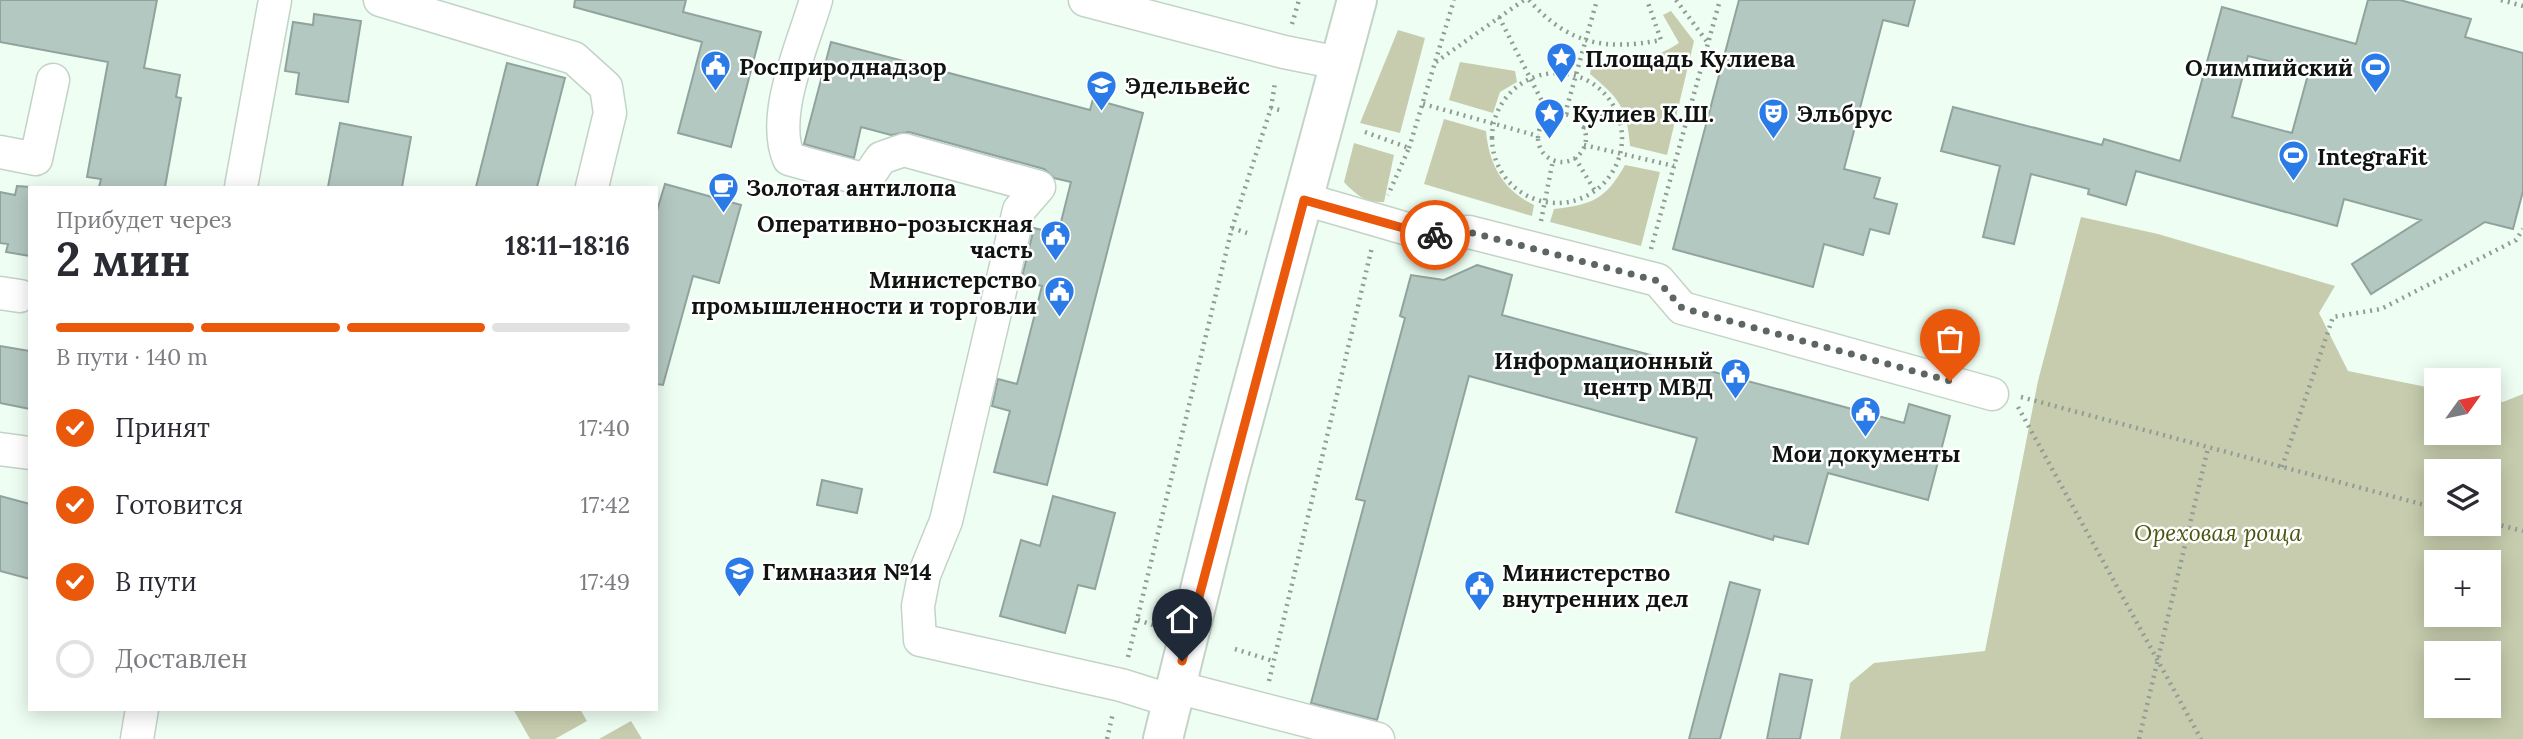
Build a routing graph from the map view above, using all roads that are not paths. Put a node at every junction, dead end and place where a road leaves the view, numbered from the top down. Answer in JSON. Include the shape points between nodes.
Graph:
{"nodes":[{"id":1,"x":275,"y":0,"type":"edge"},
{"id":2,"x":380,"y":0,"type":"edge"},
{"id":3,"x":816,"y":0,"type":"edge"},
{"id":4,"x":1085,"y":0,"type":"edge"},
{"id":5,"x":1357,"y":0,"type":"edge"},
{"id":6,"x":1127,"y":5,"type":"edge"},
{"id":7,"x":1339,"y":63,"type":"junction"},
{"id":8,"x":53,"y":80,"type":"dead end"},
{"id":9,"x":0,"y":152,"type":"edge"},
{"id":10,"x":242,"y":186,"type":"edge"},
{"id":11,"x":592,"y":186,"type":"edge"},
{"id":12,"x":1304,"y":200,"type":"junction"},
{"id":13,"x":1992,"y":394,"type":"dead end"},
{"id":14,"x":0,"y":449,"type":"edge"},
{"id":15,"x":28,"y":453,"type":"edge"},
{"id":16,"x":1174,"y":694,"type":"junction"},
{"id":17,"x":142,"y":711,"type":"edge"},
{"id":18,"x":137,"y":739,"type":"edge"},
{"id":19,"x":1163,"y":739,"type":"edge"},
{"id":20,"x":1378,"y":739,"type":"edge"}],
"edges":[{"from":1,"to":10,"type":"street"},
{"from":2,"to":11,"type":"street","via":[[574,58],[606,87],[610,113]]},
{"from":3,"to":16,"type":"street","via":[[782,119],[782,143],[789,159],[866,180],[881,158],[904,150],[1039,187],[1019,210],[946,521],[924,575],[918,606],[920,640]]},
{"from":4,"to":6,"type":"street"},
{"from":5,"to":7,"type":"main road"},
{"from":6,"to":7,"type":"street","via":[[1284,52]]},
{"from":7,"to":12,"type":"main road"},
{"from":8,"to":9,"type":"street","via":[[36,159]]},
{"from":12,"to":13,"type":"street","via":[[1428,235],[1469,232],[1658,281],[1682,308]]},
{"from":12,"to":16,"type":"main road"},
{"from":14,"to":15,"type":"street"},
{"from":16,"to":19,"type":"main road"},
{"from":16,"to":20,"type":"street"},
{"from":17,"to":18,"type":"street"}]}
